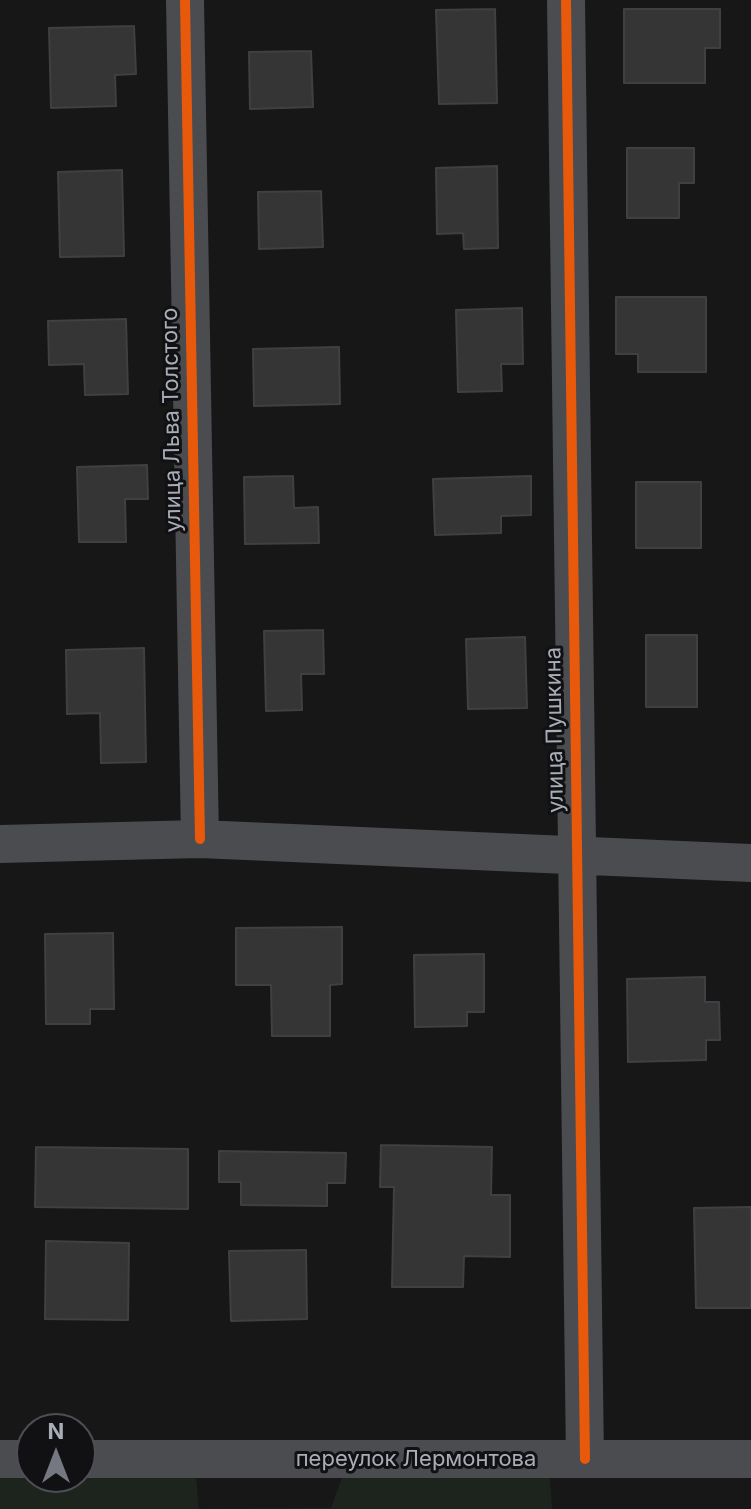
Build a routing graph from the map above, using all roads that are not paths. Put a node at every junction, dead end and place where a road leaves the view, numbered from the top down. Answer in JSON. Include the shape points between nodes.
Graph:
{"nodes":[{"id":1,"x":185,"y":0,"type":"edge"},
{"id":2,"x":566,"y":0,"type":"edge"},
{"id":3,"x":200,"y":839,"type":"junction"},
{"id":4,"x":0,"y":844,"type":"edge"},
{"id":5,"x":576,"y":854,"type":"junction"},
{"id":6,"x":751,"y":863,"type":"edge"},
{"id":7,"x":96,"y":1459,"type":"edge"},
{"id":8,"x":585,"y":1459,"type":"junction"},
{"id":9,"x":751,"y":1459,"type":"edge"}],
"edges":[{"from":1,"to":3,"type":"street","name":"улица Льва Толстого"},
{"from":2,"to":5,"type":"street","name":"улица Пушкина"},
{"from":3,"to":4,"type":"street"},
{"from":3,"to":5,"type":"street"},
{"from":5,"to":6,"type":"street"},
{"from":5,"to":8,"type":"street","name":"улица Пушкина"},
{"from":7,"to":8,"type":"street","name":"переулок Лермонтова"},
{"from":8,"to":9,"type":"street","name":"переулок Лермонтова"}]}
